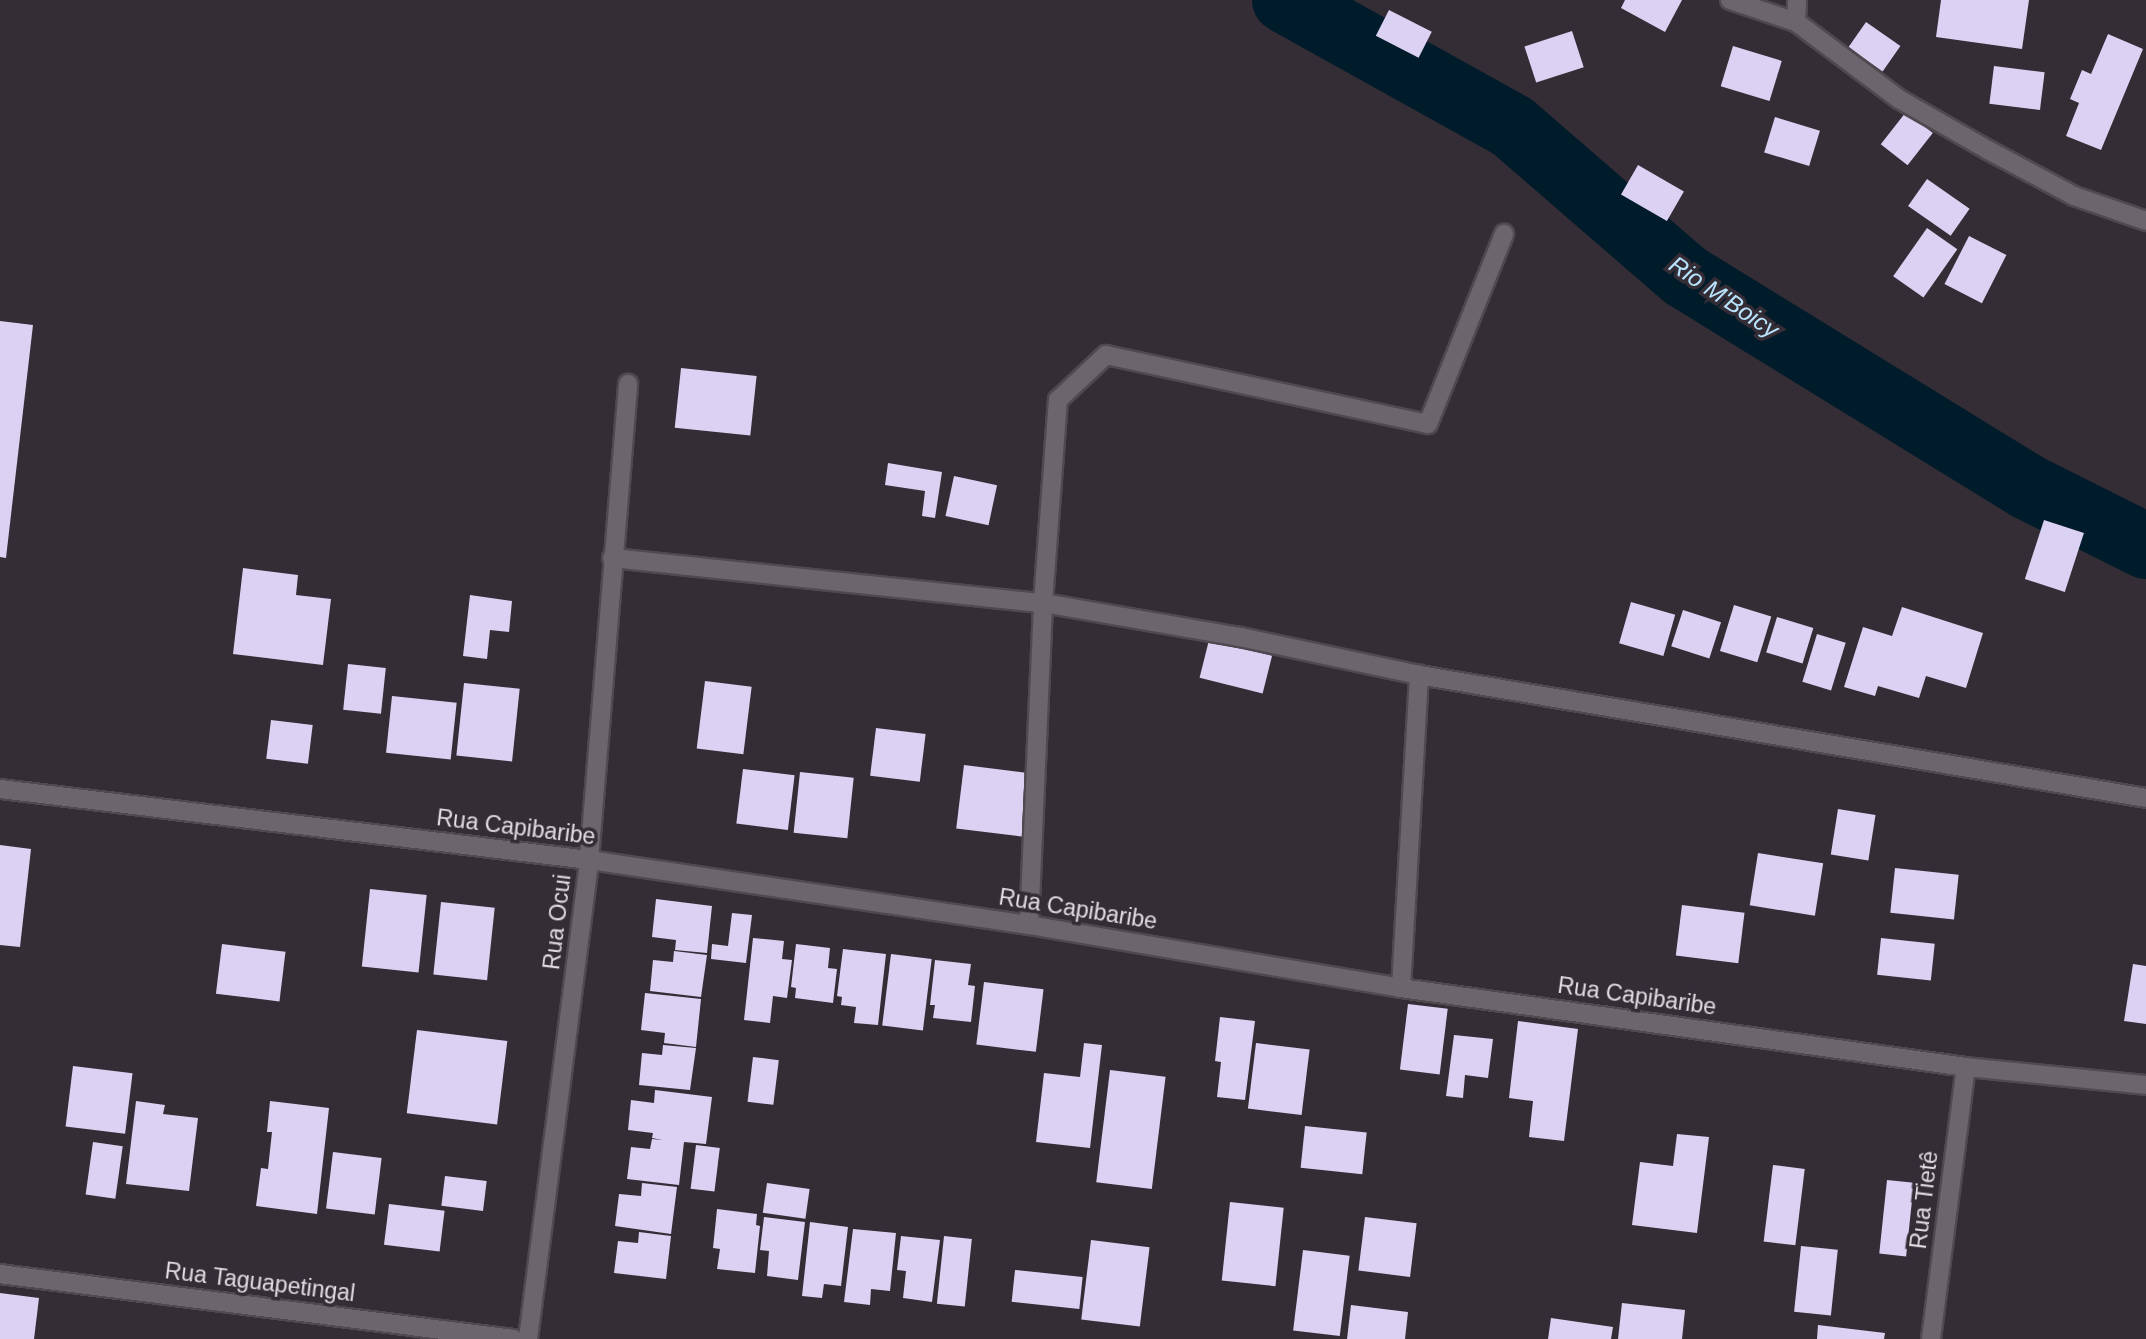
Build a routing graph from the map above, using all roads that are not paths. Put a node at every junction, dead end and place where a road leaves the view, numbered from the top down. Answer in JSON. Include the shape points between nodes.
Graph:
{"nodes":[{"id":1,"x":1730,"y":0,"type":"edge"},
{"id":2,"x":1797,"y":0,"type":"edge"},
{"id":3,"x":1796,"y":22,"type":"junction"},
{"id":4,"x":2146,"y":221,"type":"edge"},
{"id":5,"x":1504,"y":234,"type":"dead end"},
{"id":6,"x":628,"y":384,"type":"dead end"},
{"id":7,"x":612,"y":558,"type":"junction"},
{"id":8,"x":1043,"y":603,"type":"junction"},
{"id":9,"x":1419,"y":675,"type":"junction"},
{"id":10,"x":0,"y":789,"type":"edge"},
{"id":11,"x":2146,"y":798,"type":"edge"},
{"id":12,"x":589,"y":860,"type":"junction"},
{"id":13,"x":1029,"y":925,"type":"junction"},
{"id":14,"x":1401,"y":988,"type":"junction"},
{"id":15,"x":1966,"y":1067,"type":"junction"},
{"id":16,"x":2146,"y":1085,"type":"edge"},
{"id":17,"x":0,"y":1274,"type":"edge"},
{"id":18,"x":514,"y":1339,"type":"edge"},
{"id":19,"x":528,"y":1339,"type":"edge"},
{"id":20,"x":1931,"y":1339,"type":"edge"}],
"edges":[{"from":1,"to":3,"type":"street"},
{"from":2,"to":3,"type":"street"},
{"from":3,"to":4,"type":"street","via":[[1899,99],[1988,150],[2074,196]]},
{"from":5,"to":8,"type":"street","via":[[1428,424],[1106,355],[1058,400]]},
{"from":6,"to":7,"type":"street","name":"Rua Ocui"},
{"from":7,"to":8,"type":"street"},
{"from":7,"to":12,"type":"street","name":"Rua Ocui"},
{"from":8,"to":9,"type":"street","via":[[1240,637]]},
{"from":8,"to":13,"type":"street"},
{"from":9,"to":11,"type":"street"},
{"from":9,"to":14,"type":"street"},
{"from":10,"to":12,"type":"street","name":"Rua Capibaribe"},
{"from":12,"to":13,"type":"street","name":"Rua Capibaribe"},
{"from":12,"to":19,"type":"street","name":"Rua Ocui"},
{"from":13,"to":14,"type":"street","name":"Rua Capibaribe"},
{"from":14,"to":15,"type":"street","name":"Rua Capibaribe"},
{"from":15,"to":16,"type":"street","name":"Rua Capibaribe"},
{"from":15,"to":20,"type":"street","name":"Rua Tietê"},
{"from":17,"to":18,"type":"street","name":"Rua Taguapetingal"}]}
